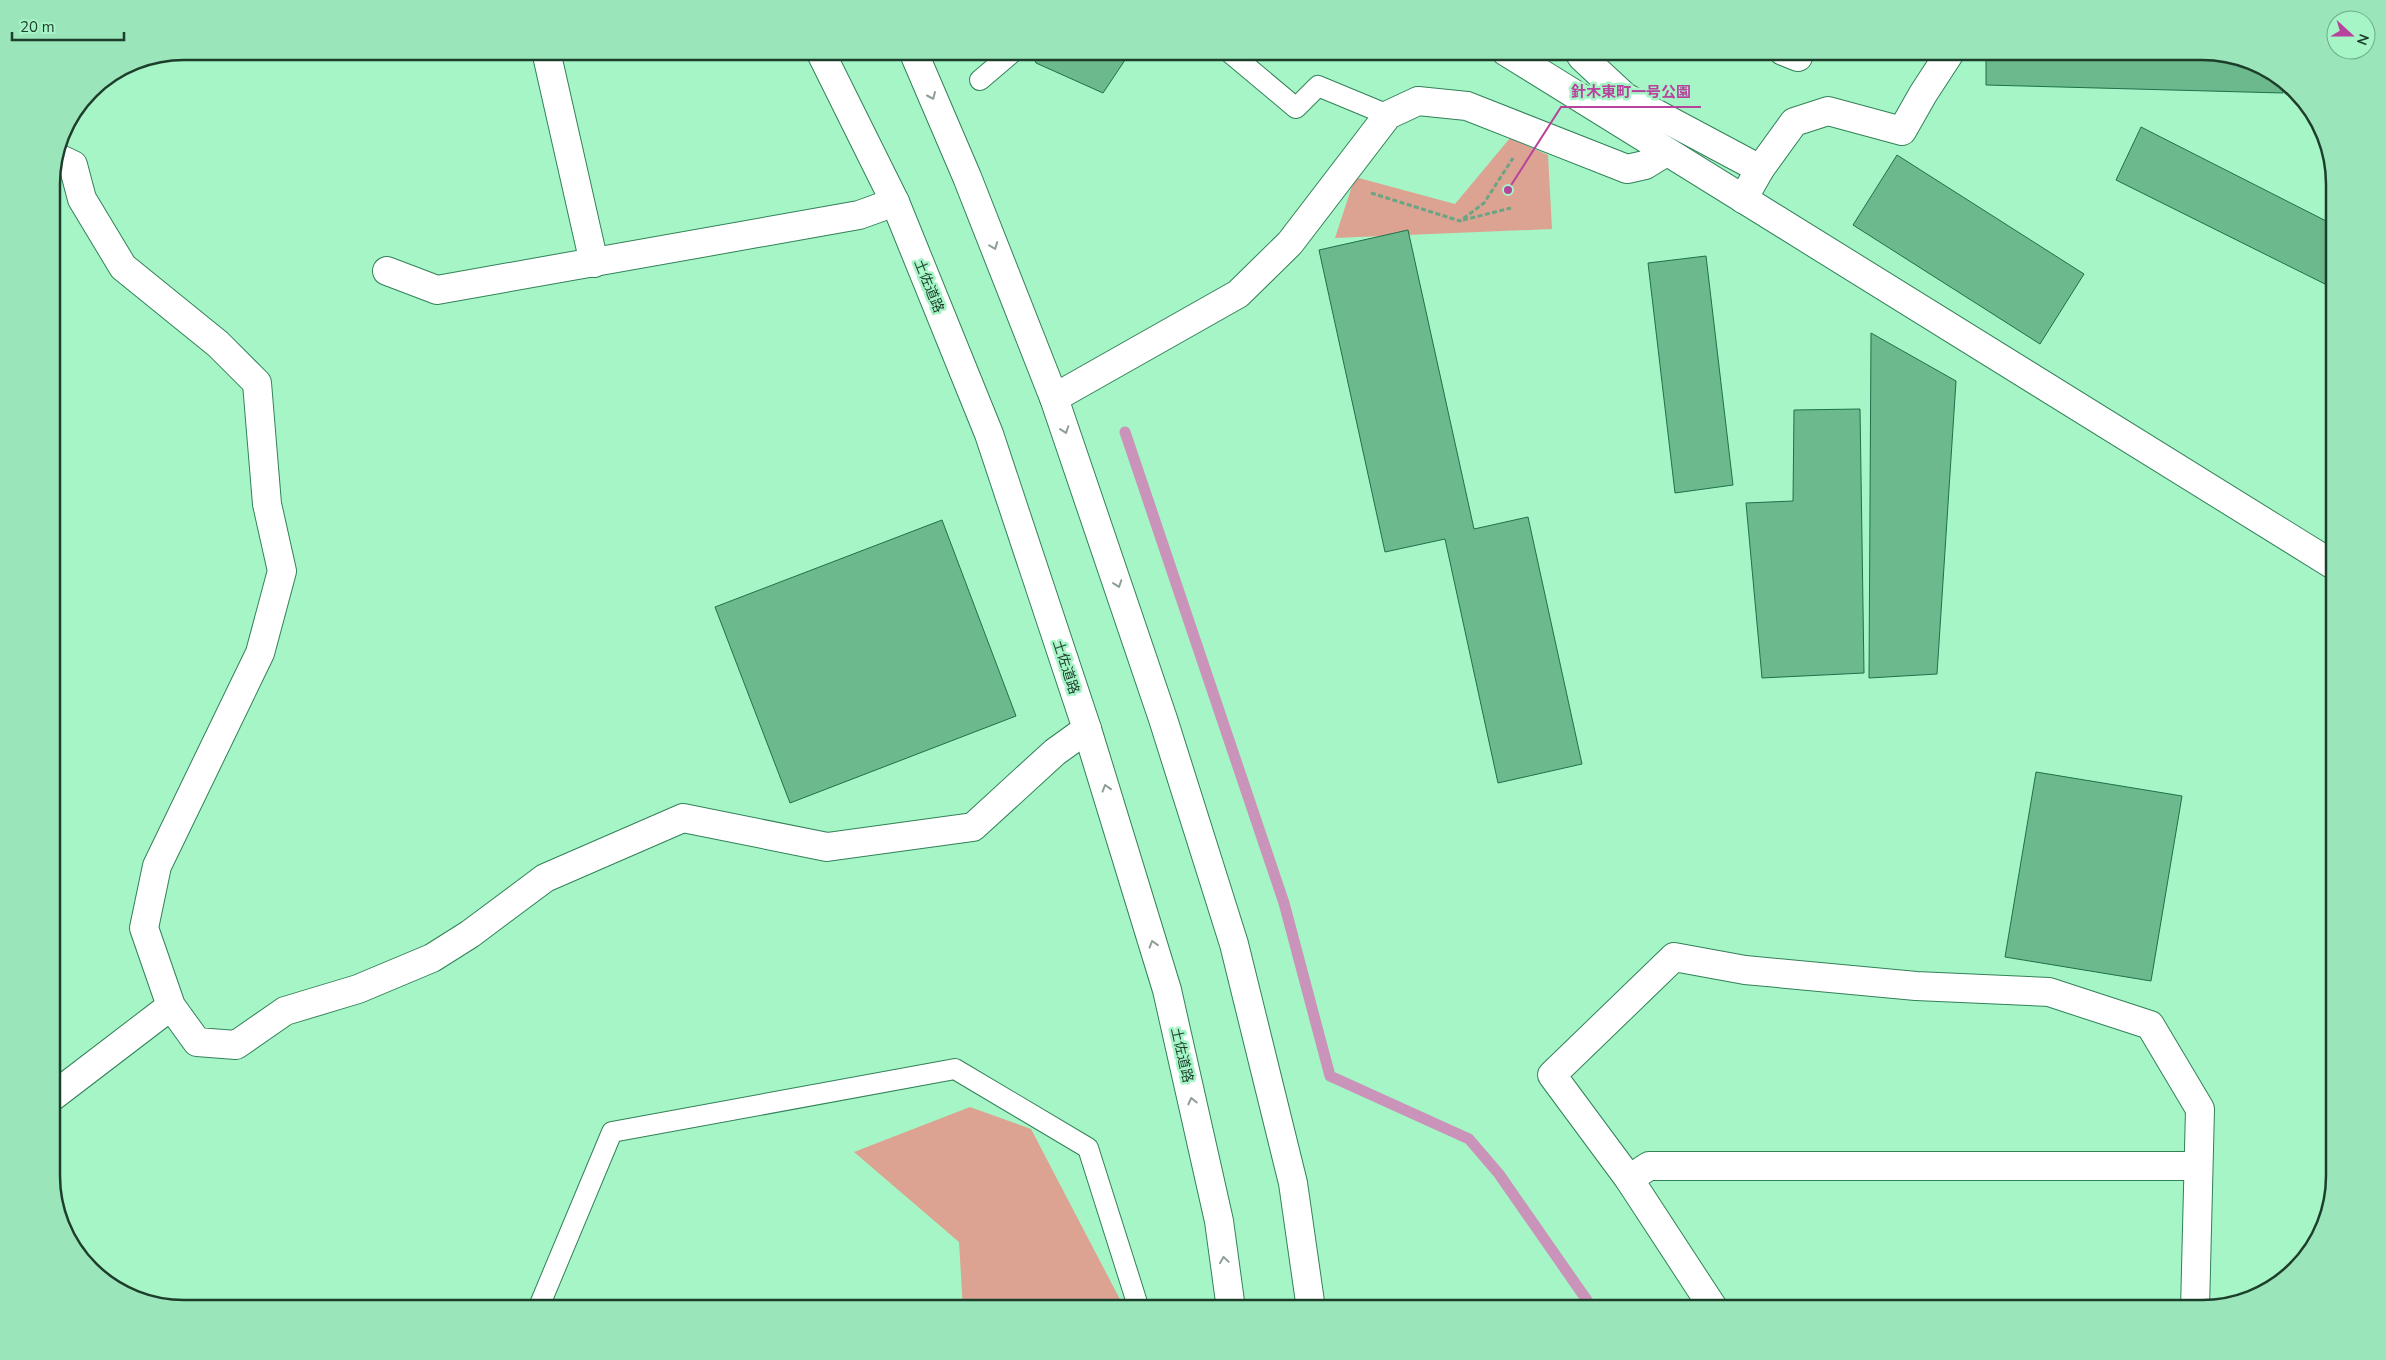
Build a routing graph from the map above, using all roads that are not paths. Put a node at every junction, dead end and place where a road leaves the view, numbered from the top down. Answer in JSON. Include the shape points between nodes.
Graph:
{"nodes":[{"id":1,"x":548,"y":60,"type":"edge"},
{"id":2,"x":825,"y":60,"type":"edge"},
{"id":3,"x":916,"y":60,"type":"edge"},
{"id":4,"x":1003,"y":60,"type":"edge"},
{"id":5,"x":1239,"y":60,"type":"edge"},
{"id":6,"x":1519,"y":60,"type":"edge"},
{"id":7,"x":1585,"y":60,"type":"edge"},
{"id":8,"x":1945,"y":60,"type":"edge"},
{"id":9,"x":980,"y":80,"type":"dead end"},
{"id":10,"x":1388,"y":115,"type":"junction"},
{"id":11,"x":1666,"y":152,"type":"junction"},
{"id":12,"x":62,"y":160,"type":"edge"},
{"id":13,"x":1760,"y":169,"type":"junction"},
{"id":14,"x":1743,"y":199,"type":"junction"},
{"id":15,"x":896,"y":202,"type":"junction"},
{"id":16,"x":594,"y":263,"type":"junction"},
{"id":17,"x":387,"y":271,"type":"dead end"},
{"id":18,"x":1054,"y":398,"type":"junction"},
{"id":19,"x":2326,"y":560,"type":"edge"},
{"id":20,"x":1087,"y":730,"type":"junction"},
{"id":21,"x":171,"y":1006,"type":"junction"},
{"id":22,"x":60,"y":1091,"type":"edge"},
{"id":23,"x":2198,"y":1166,"type":"junction"},
{"id":24,"x":1628,"y":1179,"type":"junction"},
{"id":25,"x":542,"y":1300,"type":"edge"},
{"id":26,"x":1136,"y":1300,"type":"edge"},
{"id":27,"x":1230,"y":1300,"type":"edge"},
{"id":28,"x":1310,"y":1300,"type":"edge"},
{"id":29,"x":1708,"y":1300,"type":"edge"},
{"id":30,"x":2195,"y":1300,"type":"edge"}],
"edges":[{"from":1,"to":16,"type":"main road"},
{"from":2,"to":15,"type":"main road","name":"土佐道路"},
{"from":3,"to":18,"type":"main road","one_way":true,"via":[[967,176]]},
{"from":4,"to":9,"type":"lane"},
{"from":5,"to":10,"type":"lane","via":[[1296,108],[1318,86]]},
{"from":6,"to":11,"type":"main road"},
{"from":7,"to":13,"type":"main road","via":[[1625,97]]},
{"from":8,"to":13,"type":"main road","via":[[1902,131],[1828,112],[1794,122]]},
{"from":10,"to":11,"type":"main road","via":[[1418,101],[1467,106],[1627,169],[1645,165]]},
{"from":10,"to":18,"type":"main road","via":[[1290,244],[1238,294]]},
{"from":11,"to":14,"type":"main road"},
{"from":12,"to":21,"type":"main road","via":[[73,165],[82,198],[123,268],[218,344],[257,383],[267,504],[282,571],[260,654],[156,866],[144,928]]},
{"from":13,"to":14,"type":"main road"},
{"from":14,"to":19,"type":"main road"},
{"from":15,"to":16,"type":"main road","via":[[859,215]]},
{"from":15,"to":20,"type":"main road","name":"土佐道路","via":[[989,434]]},
{"from":16,"to":17,"type":"main road","via":[[437,290]]},
{"from":18,"to":28,"type":"main road","one_way":true,"via":[[1163,718],[1234,944],[1293,1183]]},
{"from":20,"to":21,"type":"main road","via":[[1054,752],[973,827],[827,847],[683,818],[546,878],[432,958],[358,989],[285,1011],[236,1045],[197,1042]]},
{"from":27,"to":20,"type":"main road","name":"土佐道路","one_way":true,"via":[[1219,1221],[1167,990]]},
{"from":21,"to":22,"type":"main road"},
{"from":23,"to":24,"type":"main road","via":[[1649,1166]]},
{"from":23,"to":24,"type":"main road","via":[[2200,1108],[2150,1025],[2048,992],[1745,970],[1674,957],[1552,1075]]},
{"from":23,"to":30,"type":"main road"},
{"from":24,"to":29,"type":"main road"},
{"from":25,"to":26,"type":"lane","via":[[612,1132],[955,1069],[1088,1148]]}]}
